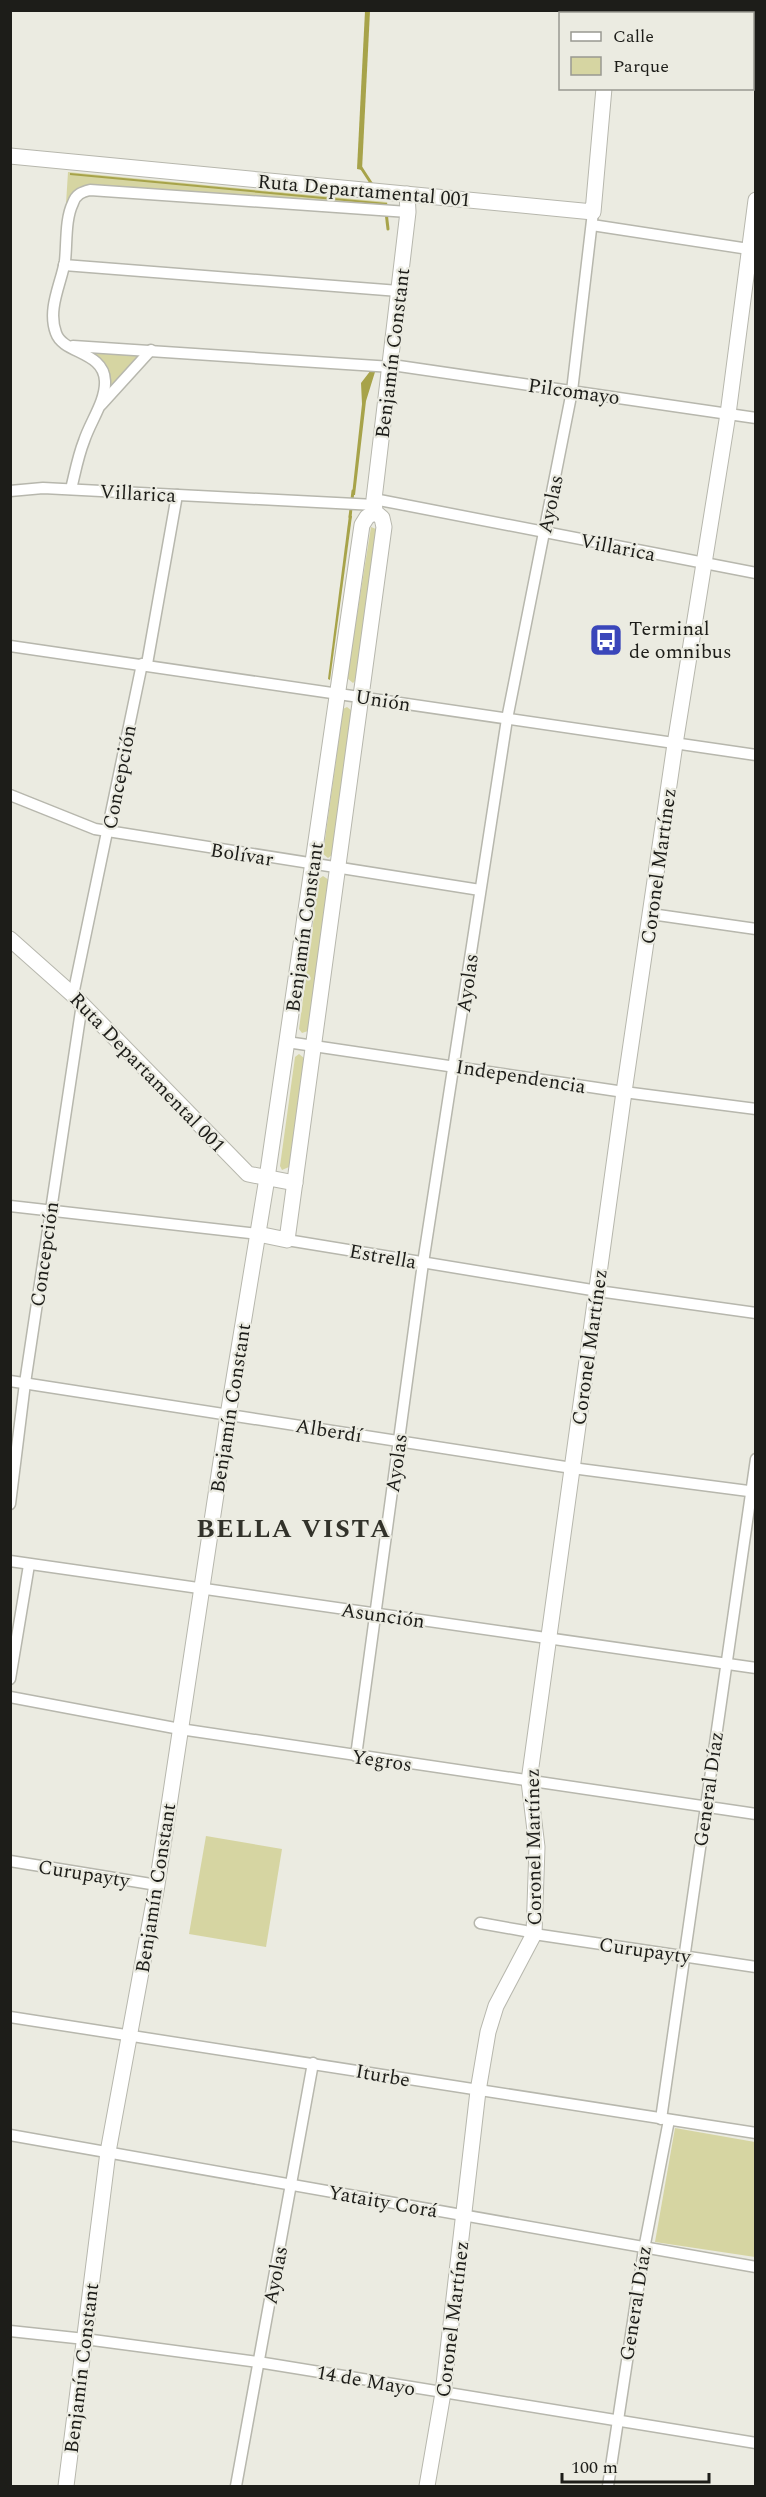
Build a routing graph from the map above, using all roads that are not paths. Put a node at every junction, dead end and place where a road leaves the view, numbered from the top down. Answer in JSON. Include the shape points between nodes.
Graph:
{"nodes":[{"id":1,"x":604,"y":90,"type":"edge"},
{"id":2,"x":10,"y":156,"type":"edge"},
{"id":3,"x":407,"y":194,"type":"junction"},
{"id":4,"x":756,"y":200,"type":"edge"},
{"id":5,"x":408,"y":212,"type":"junction"},
{"id":6,"x":593,"y":219,"type":"junction"},
{"id":7,"x":752,"y":250,"type":"edge"},
{"id":8,"x":64,"y":265,"type":"junction"},
{"id":9,"x":388,"y":290,"type":"junction"},
{"id":10,"x":69,"y":345,"type":"junction"},
{"id":11,"x":151,"y":351,"type":"junction"},
{"id":12,"x":383,"y":366,"type":"junction"},
{"id":13,"x":572,"y":391,"type":"junction"},
{"id":14,"x":97,"y":409,"type":"junction"},
{"id":15,"x":728,"y":414,"type":"junction"},
{"id":16,"x":756,"y":418,"type":"edge"},
{"id":17,"x":71,"y":489,"type":"junction"},
{"id":18,"x":10,"y":491,"type":"edge"},
{"id":19,"x":177,"y":495,"type":"junction"},
{"id":20,"x":374,"y":505,"type":"junction"},
{"id":21,"x":544,"y":532,"type":"junction"},
{"id":22,"x":704,"y":563,"type":"junction"},
{"id":23,"x":756,"y":573,"type":"edge"},
{"id":24,"x":10,"y":646,"type":"edge"},
{"id":25,"x":144,"y":664,"type":"junction"},
{"id":26,"x":331,"y":692,"type":"junction"},
{"id":27,"x":360,"y":697,"type":"junction"},
{"id":28,"x":507,"y":719,"type":"junction"},
{"id":29,"x":675,"y":744,"type":"junction"},
{"id":30,"x":756,"y":755,"type":"edge"},
{"id":31,"x":10,"y":795,"type":"edge"},
{"id":32,"x":109,"y":832,"type":"junction"},
{"id":33,"x":313,"y":865,"type":"junction"},
{"id":34,"x":337,"y":869,"type":"junction"},
{"id":35,"x":480,"y":890,"type":"junction"},
{"id":36,"x":651,"y":914,"type":"junction"},
{"id":37,"x":756,"y":929,"type":"edge"},
{"id":38,"x":10,"y":939,"type":"edge"},
{"id":39,"x":77,"y":1000,"type":"junction"},
{"id":40,"x":287,"y":1042,"type":"junction"},
{"id":41,"x":314,"y":1046,"type":"junction"},
{"id":42,"x":455,"y":1065,"type":"junction"},
{"id":43,"x":624,"y":1092,"type":"junction"},
{"id":44,"x":756,"y":1109,"type":"edge"},
{"id":45,"x":267,"y":1178,"type":"junction"},
{"id":46,"x":295,"y":1183,"type":"junction"},
{"id":47,"x":10,"y":1206,"type":"edge"},
{"id":48,"x":50,"y":1211,"type":"junction"},
{"id":49,"x":258,"y":1234,"type":"junction"},
{"id":50,"x":287,"y":1240,"type":"junction"},
{"id":51,"x":423,"y":1263,"type":"junction"},
{"id":52,"x":597,"y":1291,"type":"junction"},
{"id":53,"x":756,"y":1312,"type":"edge"},
{"id":54,"x":10,"y":1381,"type":"edge"},
{"id":55,"x":25,"y":1383,"type":"junction"},
{"id":56,"x":228,"y":1415,"type":"junction"},
{"id":57,"x":399,"y":1441,"type":"junction"},
{"id":58,"x":756,"y":1459,"type":"edge"},
{"id":59,"x":572,"y":1468,"type":"junction"},
{"id":60,"x":753,"y":1491,"type":"edge"},
{"id":61,"x":10,"y":1504,"type":"edge"},
{"id":62,"x":10,"y":1561,"type":"edge"},
{"id":63,"x":29,"y":1565,"type":"junction"},
{"id":64,"x":201,"y":1591,"type":"junction"},
{"id":65,"x":375,"y":1614,"type":"junction"},
{"id":66,"x":549,"y":1640,"type":"junction"},
{"id":67,"x":725,"y":1663,"type":"junction"},
{"id":68,"x":756,"y":1668,"type":"edge"},
{"id":69,"x":10,"y":1678,"type":"edge"},
{"id":70,"x":10,"y":1697,"type":"edge"},
{"id":71,"x":180,"y":1729,"type":"junction"},
{"id":72,"x":356,"y":1756,"type":"junction"},
{"id":73,"x":529,"y":1781,"type":"junction"},
{"id":74,"x":706,"y":1806,"type":"junction"},
{"id":75,"x":756,"y":1814,"type":"edge"},
{"id":76,"x":10,"y":1861,"type":"edge"},
{"id":77,"x":157,"y":1885,"type":"junction"},
{"id":78,"x":480,"y":1923,"type":"dead end"},
{"id":79,"x":530,"y":1932,"type":"junction"},
{"id":80,"x":684,"y":1955,"type":"junction"},
{"id":81,"x":756,"y":1967,"type":"edge"},
{"id":82,"x":10,"y":2017,"type":"edge"},
{"id":83,"x":131,"y":2035,"type":"junction"},
{"id":84,"x":313,"y":2063,"type":"junction"},
{"id":85,"x":478,"y":2091,"type":"junction"},
{"id":86,"x":665,"y":2119,"type":"junction"},
{"id":87,"x":756,"y":2133,"type":"edge"},
{"id":88,"x":10,"y":2135,"type":"edge"},
{"id":89,"x":108,"y":2152,"type":"junction"},
{"id":90,"x":292,"y":2185,"type":"junction"},
{"id":91,"x":465,"y":2216,"type":"junction"},
{"id":92,"x":644,"y":2249,"type":"junction"},
{"id":93,"x":756,"y":2267,"type":"edge"},
{"id":94,"x":10,"y":2331,"type":"edge"},
{"id":95,"x":85,"y":2338,"type":"junction"},
{"id":96,"x":258,"y":2362,"type":"junction"},
{"id":97,"x":443,"y":2393,"type":"junction"},
{"id":98,"x":616,"y":2419,"type":"junction"},
{"id":99,"x":756,"y":2443,"type":"edge"},
{"id":100,"x":66,"y":2487,"type":"edge"},
{"id":101,"x":236,"y":2487,"type":"edge"},
{"id":102,"x":427,"y":2487,"type":"edge"},
{"id":103,"x":608,"y":2487,"type":"edge"}],
"edges":[{"from":1,"to":6,"type":"street"},
{"from":2,"to":3,"type":"street","name":"Ruta Departamental 001"},
{"from":3,"to":5,"type":"street","name":"Benjamín Constant"},
{"from":3,"to":6,"type":"street","name":"Ruta Departamental 001"},
{"from":4,"to":7,"type":"street","name":"Coronel Martínez"},
{"from":5,"to":8,"type":"street","via":[[90,190],[80,193],[73,202]]},
{"from":5,"to":9,"type":"street","name":"Benjamín Constant"},
{"from":6,"to":7,"type":"street"},
{"from":6,"to":13,"type":"street","name":"Ayolas"},
{"from":7,"to":15,"type":"street","name":"Coronel Martínez"},
{"from":8,"to":9,"type":"street"},
{"from":8,"to":10,"type":"street","via":[[55,297],[54,321],[56,334]]},
{"from":9,"to":12,"type":"street","name":"Benjamín Constant"},
{"from":10,"to":11,"type":"street","name":"Pilcomayo"},
{"from":10,"to":14,"type":"street","via":[[102,370],[104,392]]},
{"from":11,"to":12,"type":"street","name":"Pilcomayo"},
{"from":11,"to":14,"type":"street"},
{"from":12,"to":13,"type":"street","name":"Pilcomayo"},
{"from":12,"to":20,"type":"street","name":"Benjamín Constant"},
{"from":13,"to":15,"type":"street","name":"Pilcomayo"},
{"from":13,"to":21,"type":"street","name":"Ayolas"},
{"from":14,"to":17,"type":"street","via":[[83,442]]},
{"from":15,"to":16,"type":"street","name":"Pilcomayo"},
{"from":15,"to":22,"type":"street","name":"Coronel Martínez"},
{"from":17,"to":18,"type":"street","name":"Villarica"},
{"from":17,"to":19,"type":"street","name":"Villarica"},
{"from":19,"to":20,"type":"street","name":"Villarica"},
{"from":19,"to":25,"type":"street","name":"Concepción"},
{"from":20,"to":21,"type":"street","name":"Villarica"},
{"from":20,"to":26,"type":"street","name":"Benjamín Constant","via":[[362,525]]},
{"from":20,"to":27,"type":"street","name":"Benjamín Constant","via":[[384,527]]},
{"from":21,"to":22,"type":"street","name":"Villarica"},
{"from":21,"to":28,"type":"street","name":"Ayolas"},
{"from":22,"to":23,"type":"street","name":"Villarica"},
{"from":22,"to":29,"type":"street","name":"Coronel Martínez"},
{"from":24,"to":25,"type":"street","name":"Unión"},
{"from":25,"to":26,"type":"street","name":"Unión"},
{"from":25,"to":32,"type":"street","name":"Concepción"},
{"from":26,"to":27,"type":"street","name":"Unión"},
{"from":26,"to":33,"type":"street","name":"Benjamín Constant"},
{"from":27,"to":28,"type":"street","name":"Unión"},
{"from":27,"to":34,"type":"street","name":"Benjamín Constant"},
{"from":28,"to":29,"type":"street","name":"Unión"},
{"from":28,"to":35,"type":"street","name":"Ayolas"},
{"from":29,"to":30,"type":"street","name":"Unión"},
{"from":29,"to":36,"type":"street","name":"Coronel Martínez"},
{"from":31,"to":32,"type":"street","name":"Bolívar","via":[[95,830]]},
{"from":32,"to":33,"type":"street","name":"Bolívar"},
{"from":32,"to":39,"type":"street","name":"Concepción"},
{"from":33,"to":34,"type":"street","name":"Bolívar"},
{"from":33,"to":40,"type":"street","name":"Benjamín Constant"},
{"from":34,"to":35,"type":"street","name":"Bolívar"},
{"from":34,"to":41,"type":"street","name":"Benjamín Constant"},
{"from":35,"to":42,"type":"street","name":"Ayolas"},
{"from":36,"to":37,"type":"street"},
{"from":36,"to":43,"type":"street","name":"Coronel Martínez"},
{"from":38,"to":39,"type":"street","name":"Ruta Departamental 001"},
{"from":39,"to":45,"type":"street","name":"Ruta Departamental 001","via":[[248,1174]]},
{"from":39,"to":48,"type":"street","name":"Concepción"},
{"from":40,"to":41,"type":"street","name":"Independencia"},
{"from":40,"to":45,"type":"street","name":"Benjamín Constant"},
{"from":41,"to":42,"type":"street","name":"Independencia"},
{"from":41,"to":46,"type":"street","name":"Benjamín Constant"},
{"from":42,"to":43,"type":"street","name":"Independencia"},
{"from":42,"to":51,"type":"street","name":"Ayolas"},
{"from":43,"to":44,"type":"street","name":"Independencia"},
{"from":43,"to":52,"type":"street","name":"Coronel Martínez"},
{"from":45,"to":46,"type":"street","name":"Ruta Departamental 001"},
{"from":45,"to":49,"type":"street","name":"Benjamín Constant"},
{"from":46,"to":50,"type":"street","name":"Benjamín Constant"},
{"from":47,"to":48,"type":"street","name":"Estrella"},
{"from":48,"to":49,"type":"street","name":"Estrella"},
{"from":48,"to":55,"type":"street","name":"Concepción"},
{"from":49,"to":50,"type":"street","name":"Estrella"},
{"from":49,"to":56,"type":"street","name":"Benjamín Constant"},
{"from":50,"to":51,"type":"street","name":"Estrella"},
{"from":51,"to":52,"type":"street","name":"Estrella"},
{"from":51,"to":57,"type":"street","name":"Ayolas"},
{"from":52,"to":53,"type":"street","name":"Estrella"},
{"from":52,"to":59,"type":"street","name":"Coronel Martínez"},
{"from":54,"to":55,"type":"street","name":"Alberdí"},
{"from":55,"to":56,"type":"street","name":"Alberdí"},
{"from":55,"to":61,"type":"street","name":"Concepción"},
{"from":56,"to":57,"type":"street","name":"Alberdí"},
{"from":56,"to":64,"type":"street","name":"Benjamín Constant"},
{"from":57,"to":59,"type":"street","name":"Alberdí"},
{"from":57,"to":65,"type":"street","name":"Ayolas"},
{"from":58,"to":60,"type":"street","name":"General Díaz"},
{"from":59,"to":60,"type":"street","name":"Alberdí"},
{"from":59,"to":66,"type":"street","name":"Coronel Martínez"},
{"from":60,"to":67,"type":"street","name":"General Díaz"},
{"from":62,"to":63,"type":"street","name":"Asunción"},
{"from":63,"to":64,"type":"street","name":"Asunción"},
{"from":63,"to":69,"type":"street"},
{"from":64,"to":65,"type":"street","name":"Asunción"},
{"from":64,"to":71,"type":"street","name":"Benjamín Constant"},
{"from":65,"to":66,"type":"street","name":"Asunción"},
{"from":65,"to":72,"type":"street","name":"Ayolas"},
{"from":66,"to":67,"type":"street","name":"Asunción"},
{"from":66,"to":73,"type":"street","name":"Coronel Martínez"},
{"from":67,"to":68,"type":"street","name":"Asunción"},
{"from":67,"to":74,"type":"street","name":"General Díaz"},
{"from":70,"to":71,"type":"street","name":"Yegros"},
{"from":71,"to":72,"type":"street","name":"Yegros"},
{"from":71,"to":77,"type":"street","name":"Benjamín Constant"},
{"from":72,"to":73,"type":"street","name":"Yegros"},
{"from":73,"to":74,"type":"street","name":"Yegros"},
{"from":73,"to":79,"type":"street","name":"Coronel Martínez","via":[[537,1847]]},
{"from":74,"to":75,"type":"street","name":"Yegros"},
{"from":74,"to":80,"type":"street","name":"General Díaz"},
{"from":76,"to":77,"type":"street","name":"Curupayty"},
{"from":77,"to":83,"type":"street","name":"Benjamín Constant"},
{"from":78,"to":79,"type":"street","name":"Curupayty"},
{"from":79,"to":80,"type":"street","name":"Curupayty"},
{"from":79,"to":85,"type":"street","name":"Coronel Martínez","via":[[492,2019]]},
{"from":80,"to":81,"type":"street","name":"Curupayty"},
{"from":80,"to":86,"type":"street","name":"General Díaz"},
{"from":82,"to":83,"type":"street","name":"Iturbe"},
{"from":83,"to":84,"type":"street","name":"Iturbe"},
{"from":83,"to":89,"type":"street","name":"Benjamín Constant"},
{"from":84,"to":85,"type":"street","name":"Iturbe"},
{"from":84,"to":90,"type":"street","name":"Ayolas"},
{"from":85,"to":86,"type":"street","name":"Iturbe"},
{"from":85,"to":91,"type":"street","name":"Coronel Martínez"},
{"from":86,"to":87,"type":"street","name":"Iturbe"},
{"from":86,"to":92,"type":"street","name":"General Díaz"},
{"from":88,"to":89,"type":"street","name":"Yataity Corá"},
{"from":89,"to":90,"type":"street","name":"Yataity Corá"},
{"from":89,"to":95,"type":"street","name":"Benjamín Constant"},
{"from":90,"to":91,"type":"street","name":"Yataity Corá"},
{"from":90,"to":96,"type":"street","name":"Ayolas"},
{"from":91,"to":92,"type":"street","name":"Yataity Corá"},
{"from":91,"to":97,"type":"street","name":"Coronel Martínez"},
{"from":92,"to":93,"type":"street","name":"Yataity Corá"},
{"from":92,"to":98,"type":"street","name":"General Díaz"},
{"from":94,"to":95,"type":"street","name":"14 de Mayo"},
{"from":95,"to":96,"type":"street","name":"14 de Mayo"},
{"from":95,"to":100,"type":"street","name":"Benjamín Constant"},
{"from":96,"to":97,"type":"street","name":"14 de Mayo"},
{"from":96,"to":101,"type":"street","name":"Ayolas"},
{"from":97,"to":98,"type":"street","name":"14 de Mayo"},
{"from":97,"to":102,"type":"street","name":"Coronel Martínez"},
{"from":98,"to":99,"type":"street","name":"14 de Mayo"},
{"from":98,"to":103,"type":"street","name":"General Díaz"}]}
